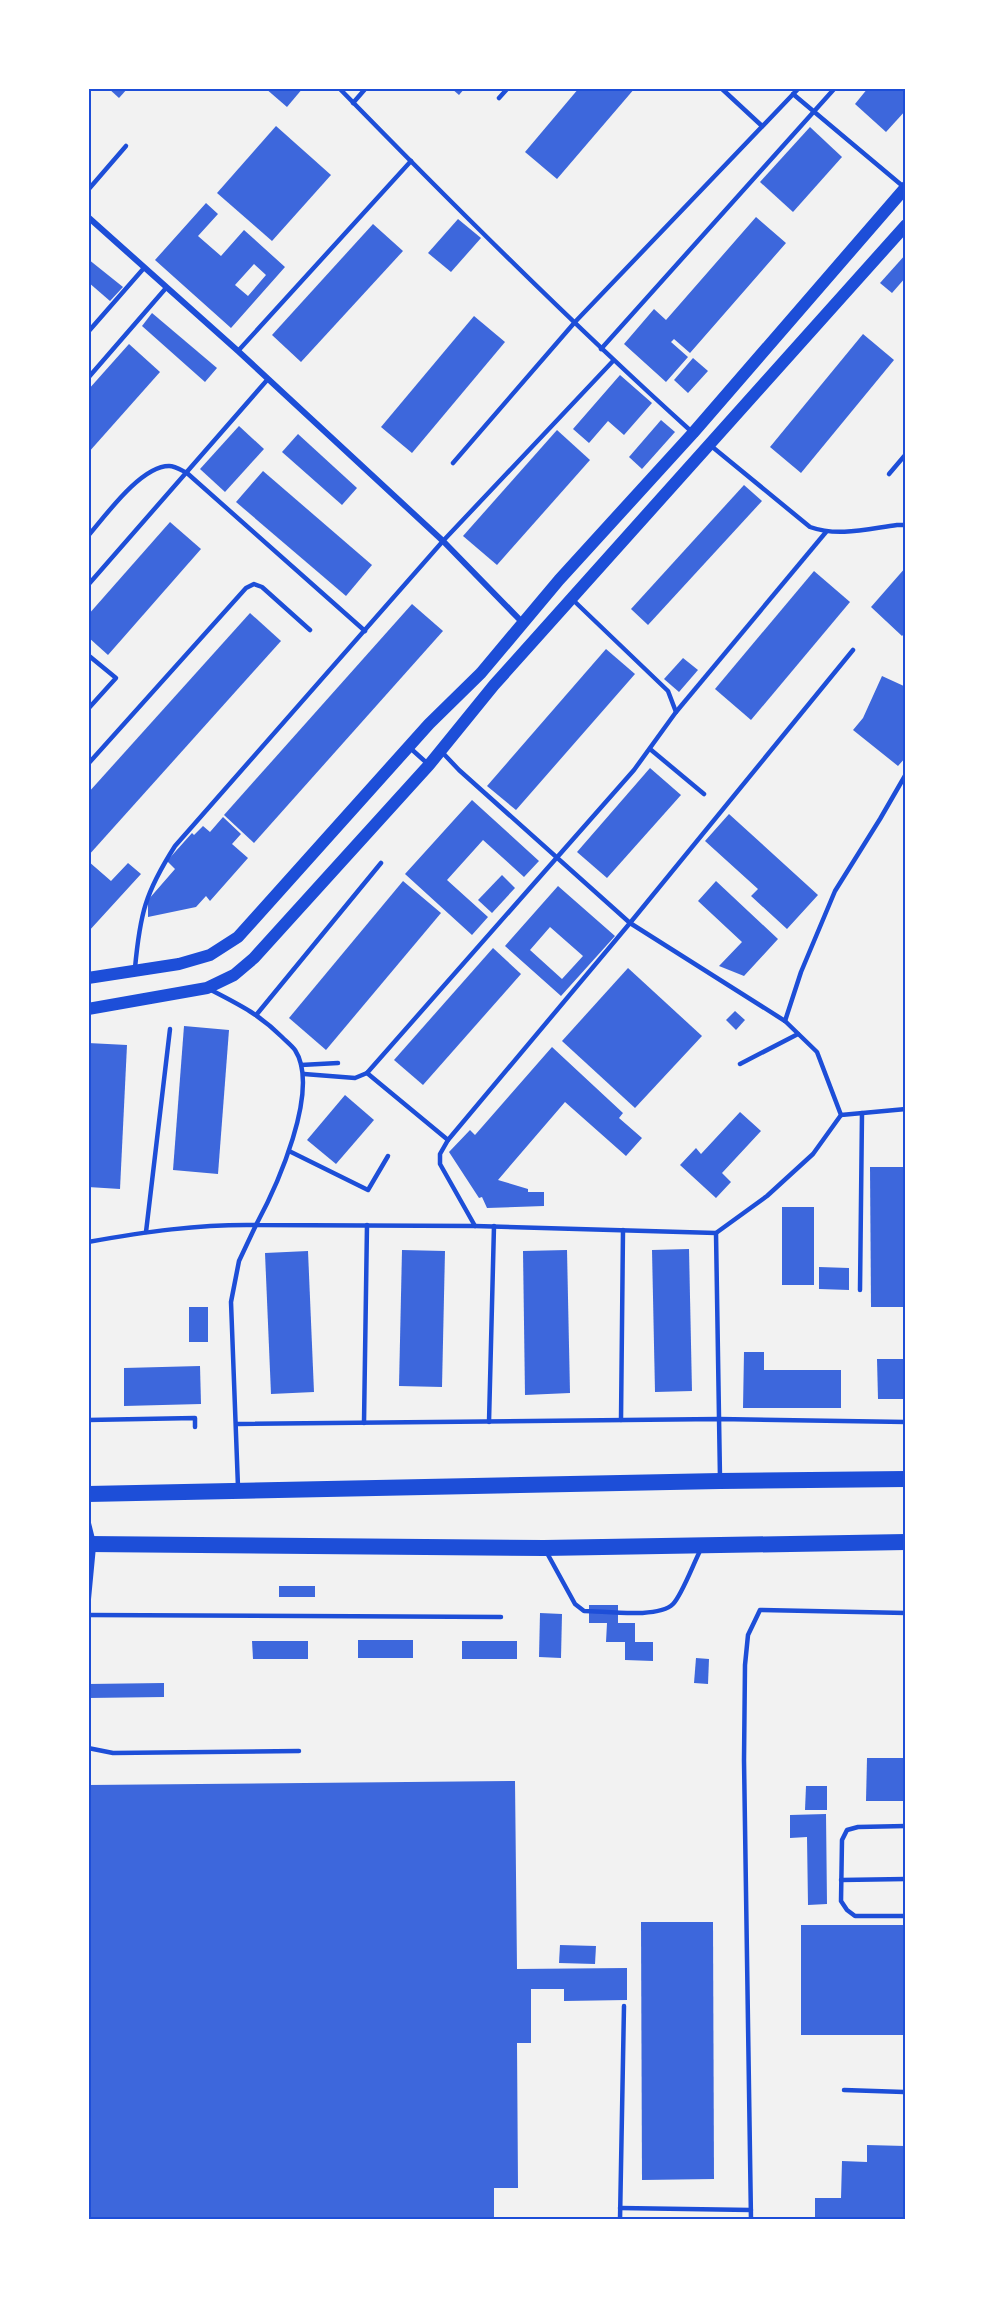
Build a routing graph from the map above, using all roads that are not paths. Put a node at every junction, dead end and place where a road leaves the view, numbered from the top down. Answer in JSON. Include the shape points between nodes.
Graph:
{"nodes":[{"id":1,"x":339,"y":88,"type":"edge"},
{"id":2,"x":366,"y":88,"type":"edge"},
{"id":3,"x":508,"y":88,"type":"edge"},
{"id":4,"x":721,"y":88,"type":"edge"},
{"id":5,"x":799,"y":88,"type":"edge"},
{"id":6,"x":835,"y":88,"type":"edge"},
{"id":7,"x":793,"y":94,"type":"junction"},
{"id":8,"x":499,"y":98,"type":"dead end"},
{"id":9,"x":353,"y":103,"type":"junction"},
{"id":10,"x":814,"y":112,"type":"junction"},
{"id":11,"x":762,"y":126,"type":"junction"},
{"id":12,"x":126,"y":146,"type":"dead end"},
{"id":13,"x":411,"y":161,"type":"junction"},
{"id":14,"x":905,"y":188,"type":"edge"},
{"id":15,"x":88,"y":190,"type":"edge"},
{"id":16,"x":88,"y":217,"type":"edge"},
{"id":17,"x":906,"y":225,"type":"edge"},
{"id":18,"x":144,"y":268,"type":"junction"},
{"id":19,"x":166,"y":288,"type":"junction"},
{"id":20,"x":575,"y":322,"type":"junction"},
{"id":21,"x":88,"y":332,"type":"edge"},
{"id":22,"x":601,"y":349,"type":"junction"},
{"id":23,"x":238,"y":351,"type":"junction"},
{"id":24,"x":613,"y":361,"type":"junction"},
{"id":25,"x":88,"y":378,"type":"edge"},
{"id":26,"x":268,"y":379,"type":"junction"},
{"id":27,"x":693,"y":433,"type":"junction"},
{"id":28,"x":710,"y":445,"type":"junction"},
{"id":29,"x":906,"y":454,"type":"edge"},
{"id":30,"x":453,"y":463,"type":"dead end"},
{"id":31,"x":186,"y":472,"type":"junction"},
{"id":32,"x":889,"y":474,"type":"dead end"},
{"id":33,"x":906,"y":525,"type":"edge"},
{"id":34,"x":826,"y":532,"type":"junction"},
{"id":35,"x":88,"y":536,"type":"edge"},
{"id":36,"x":442,"y":541,"type":"junction"},
{"id":37,"x":88,"y":585,"type":"edge"},
{"id":38,"x":572,"y":599,"type":"junction"},
{"id":39,"x":523,"y":623,"type":"junction"},
{"id":40,"x":310,"y":630,"type":"dead end"},
{"id":41,"x":365,"y":631,"type":"junction"},
{"id":42,"x":853,"y":650,"type":"dead end"},
{"id":43,"x":88,"y":655,"type":"edge"},
{"id":44,"x":88,"y":709,"type":"edge"},
{"id":45,"x":676,"y":712,"type":"junction"},
{"id":46,"x":409,"y":747,"type":"junction"},
{"id":47,"x":650,"y":749,"type":"junction"},
{"id":48,"x":440,"y":751,"type":"junction"},
{"id":49,"x":88,"y":764,"type":"edge"},
{"id":50,"x":429,"y":765,"type":"junction"},
{"id":51,"x":906,"y":774,"type":"edge"},
{"id":52,"x":704,"y":794,"type":"dead end"},
{"id":53,"x":555,"y":857,"type":"junction"},
{"id":54,"x":381,"y":863,"type":"dead end"},
{"id":55,"x":630,"y":923,"type":"junction"},
{"id":56,"x":135,"y":971,"type":"junction"},
{"id":57,"x":88,"y":978,"type":"edge"},
{"id":58,"x":207,"y":988,"type":"junction"},
{"id":59,"x":88,"y":1009,"type":"edge"},
{"id":60,"x":257,"y":1014,"type":"junction"},
{"id":61,"x":785,"y":1021,"type":"junction"},
{"id":62,"x":170,"y":1029,"type":"dead end"},
{"id":63,"x":798,"y":1034,"type":"junction"},
{"id":64,"x":338,"y":1063,"type":"dead end"},
{"id":65,"x":740,"y":1064,"type":"dead end"},
{"id":66,"x":301,"y":1065,"type":"junction"},
{"id":67,"x":367,"y":1073,"type":"junction"},
{"id":68,"x":304,"y":1074,"type":"junction"},
{"id":69,"x":906,"y":1109,"type":"edge"},
{"id":70,"x":862,"y":1113,"type":"junction"},
{"id":71,"x":841,"y":1115,"type":"junction"},
{"id":72,"x":448,"y":1140,"type":"junction"},
{"id":73,"x":289,"y":1151,"type":"junction"},
{"id":74,"x":388,"y":1156,"type":"dead end"},
{"id":75,"x":256,"y":1225,"type":"junction"},
{"id":76,"x":367,"y":1226,"type":"junction"},
{"id":77,"x":475,"y":1226,"type":"junction"},
{"id":78,"x":494,"y":1226,"type":"junction"},
{"id":79,"x":623,"y":1230,"type":"junction"},
{"id":80,"x":146,"y":1232,"type":"junction"},
{"id":81,"x":716,"y":1233,"type":"junction"},
{"id":82,"x":88,"y":1242,"type":"edge"},
{"id":83,"x":860,"y":1290,"type":"dead end"},
{"id":84,"x":719,"y":1419,"type":"junction"},
{"id":85,"x":88,"y":1420,"type":"edge"},
{"id":86,"x":621,"y":1420,"type":"junction"},
{"id":87,"x":489,"y":1422,"type":"junction"},
{"id":88,"x":906,"y":1422,"type":"edge"},
{"id":89,"x":364,"y":1423,"type":"junction"},
{"id":90,"x":237,"y":1424,"type":"junction"},
{"id":91,"x":195,"y":1426,"type":"dead end"},
{"id":92,"x":906,"y":1479,"type":"edge"},
{"id":93,"x":720,"y":1481,"type":"junction"},
{"id":94,"x":238,"y":1492,"type":"junction"},
{"id":95,"x":88,"y":1494,"type":"edge"},
{"id":96,"x":88,"y":1520,"type":"edge"},
{"id":97,"x":906,"y":1542,"type":"edge"},
{"id":98,"x":91,"y":1544,"type":"edge"},
{"id":99,"x":702,"y":1546,"type":"junction"},
{"id":100,"x":544,"y":1548,"type":"junction"},
{"id":101,"x":88,"y":1607,"type":"edge"},
{"id":102,"x":906,"y":1613,"type":"edge"},
{"id":103,"x":88,"y":1615,"type":"edge"},
{"id":104,"x":501,"y":1617,"type":"dead end"},
{"id":105,"x":88,"y":1748,"type":"edge"},
{"id":106,"x":298,"y":1751,"type":"dead end"},
{"id":107,"x":906,"y":1826,"type":"edge"},
{"id":108,"x":906,"y":1879,"type":"edge"},
{"id":109,"x":841,"y":1880,"type":"junction"},
{"id":110,"x":906,"y":1916,"type":"edge"},
{"id":111,"x":624,"y":2006,"type":"dead end"},
{"id":112,"x":844,"y":2090,"type":"dead end"},
{"id":113,"x":905,"y":2092,"type":"edge"},
{"id":114,"x":620,"y":2208,"type":"junction"},
{"id":115,"x":751,"y":2210,"type":"junction"},
{"id":116,"x":620,"y":2220,"type":"edge"},
{"id":117,"x":752,"y":2220,"type":"edge"}],
"edges":[{"from":1,"to":9,"type":"lane"},
{"from":2,"to":9,"type":"lane"},
{"from":3,"to":8,"type":"lane"},
{"from":4,"to":11,"type":"lane"},
{"from":5,"to":7,"type":"lane"},
{"from":6,"to":10,"type":"lane"},
{"from":7,"to":10,"type":"lane"},
{"from":7,"to":11,"type":"lane"},
{"from":9,"to":13,"type":"lane"},
{"from":10,"to":14,"type":"lane"},
{"from":10,"to":22,"type":"lane"},
{"from":11,"to":20,"type":"lane"},
{"from":12,"to":15,"type":"lane"},
{"from":13,"to":20,"type":"lane"},
{"from":13,"to":23,"type":"lane"},
{"from":14,"to":27,"type":"main road"},
{"from":16,"to":18,"type":"street"},
{"from":17,"to":28,"type":"main road"},
{"from":18,"to":19,"type":"street"},
{"from":18,"to":21,"type":"lane"},
{"from":19,"to":23,"type":"street"},
{"from":19,"to":25,"type":"lane"},
{"from":20,"to":22,"type":"lane"},
{"from":20,"to":30,"type":"lane"},
{"from":22,"to":24,"type":"lane"},
{"from":23,"to":26,"type":"street"},
{"from":24,"to":27,"type":"lane"},
{"from":24,"to":36,"type":"lane"},
{"from":26,"to":31,"type":"lane"},
{"from":26,"to":36,"type":"street"},
{"from":27,"to":39,"type":"main road"},
{"from":28,"to":34,"type":"lane","via":[[810,527]]},
{"from":28,"to":38,"type":"main road"},
{"from":29,"to":32,"type":"lane"},
{"from":31,"to":35,"type":"lane","via":[[172,466],[147,473]]},
{"from":31,"to":37,"type":"lane"},
{"from":31,"to":41,"type":"lane"},
{"from":33,"to":34,"type":"lane"},
{"from":34,"to":45,"type":"lane"},
{"from":36,"to":39,"type":"street"},
{"from":36,"to":41,"type":"lane"},
{"from":38,"to":45,"type":"lane","via":[[668,691]]},
{"from":38,"to":48,"type":"main road"},
{"from":39,"to":46,"type":"main road"},
{"from":40,"to":49,"type":"lane","via":[[262,587],[254,584],[246,588]]},
{"from":41,"to":56,"type":"lane","via":[[176,846],[156,877],[143,909]]},
{"from":42,"to":55,"type":"lane"},
{"from":43,"to":44,"type":"lane","via":[[116,678]]},
{"from":45,"to":47,"type":"lane"},
{"from":46,"to":50,"type":"lane"},
{"from":46,"to":56,"type":"main road","via":[[238,937],[210,955]]},
{"from":47,"to":52,"type":"lane"},
{"from":47,"to":53,"type":"lane"},
{"from":48,"to":50,"type":"main road"},
{"from":48,"to":53,"type":"lane"},
{"from":50,"to":58,"type":"main road","via":[[254,958],[234,975]]},
{"from":51,"to":61,"type":"lane","via":[[835,891]]},
{"from":53,"to":55,"type":"lane"},
{"from":53,"to":67,"type":"lane"},
{"from":54,"to":60,"type":"lane"},
{"from":55,"to":61,"type":"lane"},
{"from":55,"to":72,"type":"lane"},
{"from":56,"to":57,"type":"main road"},
{"from":58,"to":59,"type":"main road"},
{"from":58,"to":60,"type":"lane"},
{"from":60,"to":66,"type":"lane","via":[[296,1051]]},
{"from":61,"to":63,"type":"lane"},
{"from":62,"to":80,"type":"lane"},
{"from":63,"to":65,"type":"lane"},
{"from":63,"to":71,"type":"lane","via":[[817,1052]]},
{"from":64,"to":66,"type":"lane"},
{"from":66,"to":68,"type":"lane"},
{"from":67,"to":68,"type":"lane","via":[[355,1078]]},
{"from":67,"to":72,"type":"lane"},
{"from":68,"to":73,"type":"lane"},
{"from":69,"to":70,"type":"lane"},
{"from":70,"to":71,"type":"lane"},
{"from":70,"to":83,"type":"lane"},
{"from":71,"to":81,"type":"lane","via":[[813,1154],[767,1196]]},
{"from":72,"to":77,"type":"lane","via":[[440,1154],[440,1164]]},
{"from":73,"to":74,"type":"lane","via":[[368,1190]]},
{"from":73,"to":75,"type":"lane"},
{"from":75,"to":76,"type":"lane"},
{"from":75,"to":80,"type":"lane"},
{"from":75,"to":90,"type":"lane","via":[[239,1261],[231,1302]]},
{"from":76,"to":77,"type":"lane"},
{"from":76,"to":89,"type":"lane"},
{"from":77,"to":78,"type":"lane"},
{"from":78,"to":79,"type":"lane"},
{"from":78,"to":87,"type":"lane"},
{"from":79,"to":81,"type":"lane"},
{"from":79,"to":86,"type":"lane"},
{"from":80,"to":82,"type":"lane"},
{"from":81,"to":84,"type":"lane"},
{"from":84,"to":86,"type":"lane"},
{"from":84,"to":88,"type":"lane"},
{"from":84,"to":93,"type":"lane"},
{"from":85,"to":91,"type":"lane","via":[[195,1418]]},
{"from":86,"to":87,"type":"lane"},
{"from":87,"to":89,"type":"lane"},
{"from":89,"to":90,"type":"lane"},
{"from":90,"to":94,"type":"lane"},
{"from":92,"to":93,"type":"highway"},
{"from":93,"to":94,"type":"highway"},
{"from":94,"to":95,"type":"highway"},
{"from":96,"to":98,"type":"lane"},
{"from":97,"to":99,"type":"highway"},
{"from":98,"to":100,"type":"highway"},
{"from":98,"to":101,"type":"lane"},
{"from":99,"to":100,"type":"highway"},
{"from":99,"to":100,"type":"lane","via":[[675,1603],[654,1612],[584,1611],[575,1604]]},
{"from":102,"to":115,"type":"lane","via":[[760,1610],[748,1635],[744,1760]]},
{"from":103,"to":104,"type":"lane"},
{"from":105,"to":106,"type":"lane","via":[[113,1753]]},
{"from":107,"to":109,"type":"lane","via":[[847,1830],[842,1840]]},
{"from":108,"to":109,"type":"lane"},
{"from":109,"to":110,"type":"lane","via":[[841,1901],[855,1916]]},
{"from":111,"to":114,"type":"lane"},
{"from":112,"to":113,"type":"lane"},
{"from":114,"to":115,"type":"lane"},
{"from":114,"to":116,"type":"lane"},
{"from":115,"to":117,"type":"lane"}]}
